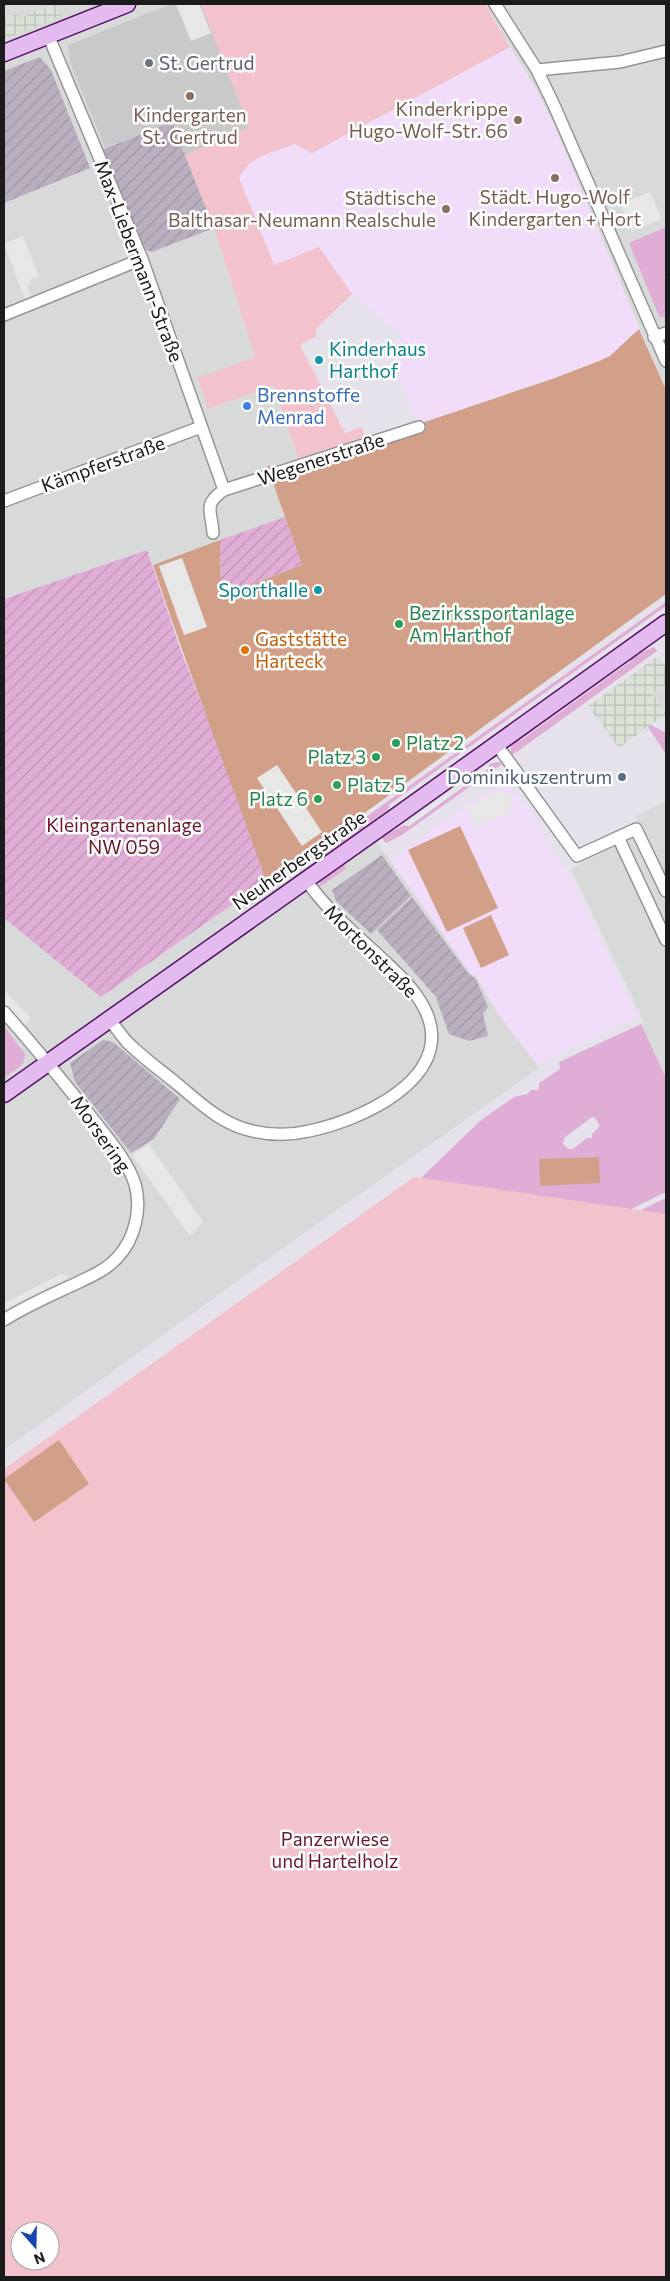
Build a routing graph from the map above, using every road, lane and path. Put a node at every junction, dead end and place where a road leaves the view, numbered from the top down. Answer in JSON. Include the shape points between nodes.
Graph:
{"nodes":[{"id":1,"x":127,"y":4,"type":"edge"},
{"id":2,"x":495,"y":4,"type":"edge"},
{"id":3,"x":48,"y":35,"type":"junction"},
{"id":4,"x":666,"y":51,"type":"edge"},
{"id":5,"x":4,"y":53,"type":"edge"},
{"id":6,"x":537,"y":70,"type":"junction"},
{"id":7,"x":142,"y":260,"type":"junction"},
{"id":8,"x":4,"y":314,"type":"edge"},
{"id":9,"x":666,"y":333,"type":"edge"},
{"id":10,"x":654,"y":337,"type":"junction"},
{"id":11,"x":666,"y":361,"type":"edge"},
{"id":12,"x":202,"y":427,"type":"junction"},
{"id":13,"x":419,"y":427,"type":"dead end"},
{"id":14,"x":224,"y":490,"type":"junction"},
{"id":15,"x":4,"y":501,"type":"edge"},
{"id":16,"x":213,"y":533,"type":"dead end"},
{"id":17,"x":666,"y":623,"type":"edge"},
{"id":18,"x":497,"y":745,"type":"junction"},
{"id":19,"x":618,"y":837,"type":"junction"},
{"id":20,"x":306,"y":880,"type":"junction"},
{"id":21,"x":666,"y":891,"type":"edge"},
{"id":22,"x":666,"y":940,"type":"edge"},
{"id":23,"x":4,"y":1012,"type":"edge"},
{"id":24,"x":108,"y":1018,"type":"junction"},
{"id":25,"x":47,"y":1062,"type":"junction"},
{"id":26,"x":4,"y":1094,"type":"edge"},
{"id":27,"x":4,"y":1320,"type":"edge"}],
"edges":[{"from":1,"to":3,"type":"main road"},
{"from":2,"to":6,"type":"street"},
{"from":3,"to":5,"type":"main road"},
{"from":3,"to":7,"type":"street","name":"Max-Liebermann-Straße"},
{"from":4,"to":6,"type":"street","via":[[620,62]]},
{"from":6,"to":10,"type":"street"},
{"from":7,"to":8,"type":"street"},
{"from":7,"to":12,"type":"street","name":"Max-Liebermann-Straße"},
{"from":9,"to":10,"type":"street"},
{"from":10,"to":11,"type":"street"},
{"from":12,"to":14,"type":"street","name":"Max-Liebermann-Straße"},
{"from":12,"to":15,"type":"street","name":"Kämpferstraße"},
{"from":13,"to":14,"type":"street","name":"Wegenerstraße"},
{"from":14,"to":16,"type":"street","via":[[214,497],[210,506]]},
{"from":17,"to":18,"type":"main road","name":"Neuherbergstraße"},
{"from":18,"to":19,"type":"street","via":[[577,856]]},
{"from":18,"to":20,"type":"main road","name":"Neuherbergstraße"},
{"from":19,"to":21,"type":"street","via":[[636,829]]},
{"from":19,"to":22,"type":"street"},
{"from":20,"to":24,"type":"main road","name":"Neuherbergstraße"},
{"from":20,"to":24,"type":"street","name":"Mortonstraße","via":[[329,910],[406,982],[427,1014],[431,1028],[428,1056],[404,1088],[381,1105],[356,1117],[308,1132],[263,1133],[230,1124],[210,1112],[128,1043]]},
{"from":23,"to":25,"type":"street","name":"Morsering"},
{"from":24,"to":25,"type":"main road","name":"Neuherbergstraße"},
{"from":25,"to":26,"type":"main road","name":"Neuherbergstraße"},
{"from":25,"to":27,"type":"street","name":"Morsering","via":[[129,1171],[137,1198],[136,1222],[128,1244],[106,1268]]}]}
